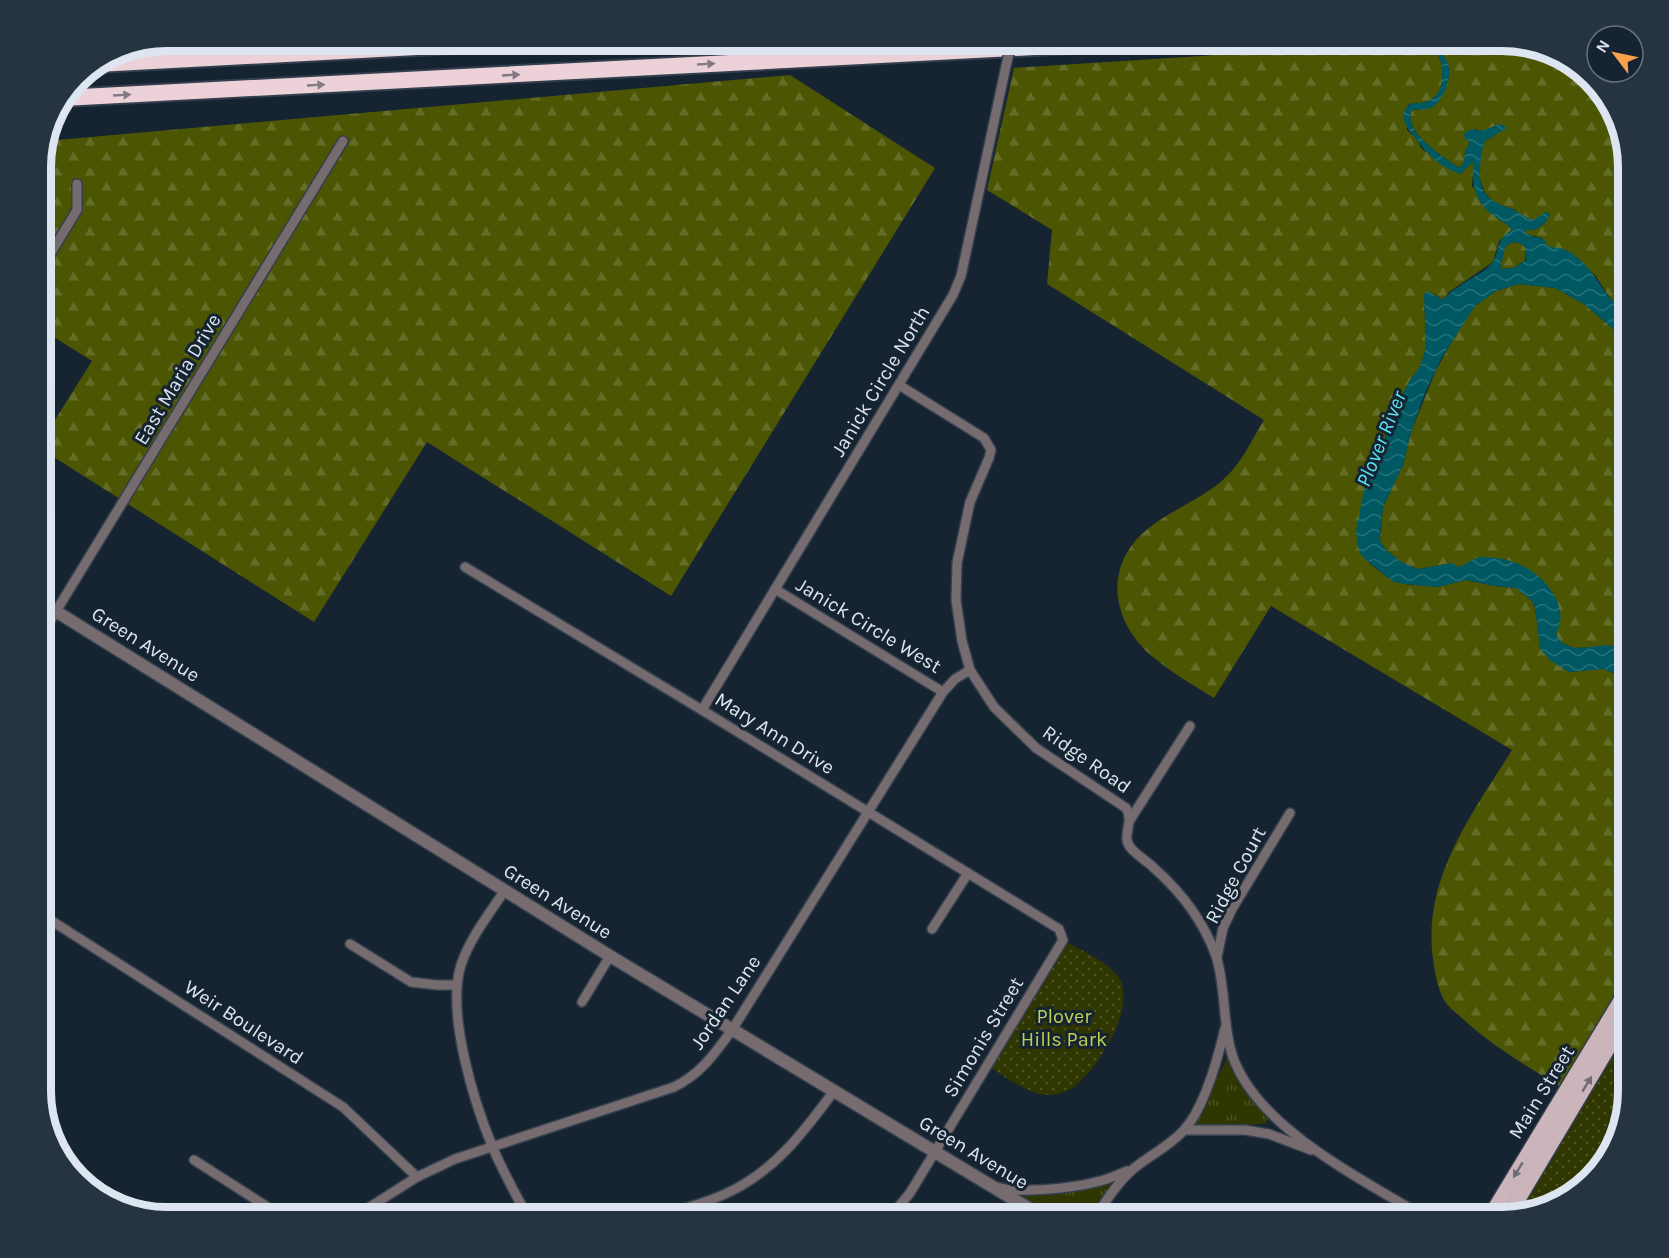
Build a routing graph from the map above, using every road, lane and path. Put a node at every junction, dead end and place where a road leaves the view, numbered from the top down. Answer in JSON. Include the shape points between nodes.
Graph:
{"nodes":[{"id":1,"x":331,"y":51,"type":"edge"},
{"id":2,"x":941,"y":51,"type":"edge"},
{"id":3,"x":1009,"y":51,"type":"edge"},
{"id":4,"x":116,"y":63,"type":"edge"},
{"id":5,"x":74,"y":97,"type":"edge"},
{"id":6,"x":343,"y":141,"type":"dead end"},
{"id":7,"x":77,"y":184,"type":"dead end"},
{"id":8,"x":51,"y":252,"type":"edge"},
{"id":9,"x":899,"y":385,"type":"junction"},
{"id":10,"x":465,"y":567,"type":"dead end"},
{"id":11,"x":775,"y":589,"type":"junction"},
{"id":12,"x":51,"y":609,"type":"edge"},
{"id":13,"x":56,"y":612,"type":"junction"},
{"id":14,"x":51,"y":620,"type":"edge"},
{"id":15,"x":970,"y":670,"type":"junction"},
{"id":16,"x":943,"y":692,"type":"junction"},
{"id":17,"x":702,"y":710,"type":"junction"},
{"id":18,"x":1190,"y":726,"type":"dead end"},
{"id":19,"x":867,"y":811,"type":"junction"},
{"id":20,"x":1290,"y":813,"type":"dead end"},
{"id":21,"x":1130,"y":820,"type":"junction"},
{"id":22,"x":968,"y":873,"type":"junction"},
{"id":23,"x":505,"y":890,"type":"junction"},
{"id":24,"x":51,"y":920,"type":"edge"},
{"id":25,"x":932,"y":929,"type":"dead end"},
{"id":26,"x":1062,"y":934,"type":"joint"},
{"id":27,"x":350,"y":944,"type":"dead end"},
{"id":28,"x":609,"y":956,"type":"junction"},
{"id":29,"x":1217,"y":957,"type":"junction"},
{"id":30,"x":457,"y":985,"type":"junction"},
{"id":31,"x":582,"y":1002,"type":"dead end"},
{"id":32,"x":1618,"y":1007,"type":"edge"},
{"id":33,"x":1227,"y":1023,"type":"junction"},
{"id":34,"x":732,"y":1030,"type":"junction"},
{"id":35,"x":1618,"y":1032,"type":"edge"},
{"id":36,"x":834,"y":1091,"type":"junction"},
{"id":37,"x":1184,"y":1130,"type":"junction"},
{"id":38,"x":493,"y":1147,"type":"junction"},
{"id":39,"x":935,"y":1151,"type":"junction"},
{"id":40,"x":1325,"y":1156,"type":"junction"},
{"id":41,"x":194,"y":1160,"type":"dead end"},
{"id":42,"x":1132,"y":1169,"type":"junction"},
{"id":43,"x":417,"y":1177,"type":"junction"},
{"id":44,"x":988,"y":1184,"type":"junction"},
{"id":45,"x":266,"y":1207,"type":"edge"},
{"id":46,"x":371,"y":1207,"type":"edge"},
{"id":47,"x":523,"y":1207,"type":"edge"},
{"id":48,"x":688,"y":1207,"type":"edge"},
{"id":49,"x":899,"y":1207,"type":"edge"},
{"id":50,"x":1025,"y":1207,"type":"edge"},
{"id":51,"x":1103,"y":1207,"type":"edge"},
{"id":52,"x":1406,"y":1207,"type":"edge"},
{"id":53,"x":1497,"y":1207,"type":"edge"},
{"id":54,"x":1514,"y":1207,"type":"edge"}],
"edges":[{"from":1,"to":4,"type":"highway"},
{"from":5,"to":2,"type":"highway","one_way":true},
{"from":3,"to":9,"type":"street","name":"Janick Circle North","bridge":true,"via":[[961,276],[944,312]]},
{"from":6,"to":13,"type":"street","name":"East Maria Drive"},
{"from":7,"to":8,"type":"street","via":[[77,210]]},
{"from":9,"to":11,"type":"street","name":"Janick Circle North"},
{"from":9,"to":15,"type":"street","name":"Ridge Road","via":[[984,438],[990,450],[970,502],[957,563],[956,600]]},
{"from":10,"to":17,"type":"street","name":"Mary Ann Drive"},
{"from":11,"to":16,"type":"street","name":"Janick Circle West"},
{"from":11,"to":17,"type":"street","name":"Janick Circle North"},
{"from":12,"to":13,"type":"street","name":"Green Avenue"},
{"from":13,"to":14,"type":"street","name":"East Maria Drive"},
{"from":13,"to":23,"type":"street","name":"Green Avenue"},
{"from":15,"to":16,"type":"street","name":"Jordan Lane"},
{"from":15,"to":21,"type":"street","name":"Ridge Road","via":[[994,707],[1015,729],[1036,748],[1126,808]]},
{"from":16,"to":19,"type":"street","name":"Jordan Lane"},
{"from":17,"to":19,"type":"street","name":"Mary Ann Drive"},
{"from":18,"to":21,"type":"street"},
{"from":19,"to":22,"type":"street","name":"Mary Ann Drive"},
{"from":19,"to":34,"type":"street","name":"Jordan Lane"},
{"from":20,"to":29,"type":"street","name":"Ridge Court","via":[[1233,909]]},
{"from":21,"to":29,"type":"street","name":"Ridge Road","via":[[1130,847],[1176,888],[1196,915]]},
{"from":22,"to":25,"type":"street"},
{"from":22,"to":26,"type":"street","name":"Mary Ann Drive","via":[[1053,924]]},
{"from":23,"to":28,"type":"street","name":"Green Avenue"},
{"from":23,"to":30,"type":"street","via":[[473,939]]},
{"from":24,"to":43,"type":"street","name":"Weir Boulevard","via":[[343,1107]]},
{"from":26,"to":39,"type":"street","name":"Simonis Street","via":[[1063,940]]},
{"from":27,"to":30,"type":"street","via":[[411,982]]},
{"from":28,"to":31,"type":"street"},
{"from":28,"to":34,"type":"street","name":"Green Avenue"},
{"from":29,"to":33,"type":"street","name":"Ridge Road"},
{"from":30,"to":38,"type":"street","via":[[456,1007],[463,1049]]},
{"from":32,"to":53,"type":"main road","name":"Main Street","one_way":true},
{"from":33,"to":37,"type":"street","via":[[1216,1070]]},
{"from":33,"to":40,"type":"street","name":"Ridge Road","via":[[1230,1047],[1241,1076],[1284,1126]]},
{"from":34,"to":36,"type":"street","name":"Green Avenue"},
{"from":34,"to":38,"type":"street","name":"Jordan Lane","via":[[706,1065],[685,1082]]},
{"from":54,"to":35,"type":"main road","name":"Main Street","one_way":true},
{"from":36,"to":39,"type":"street","name":"Green Avenue"},
{"from":36,"to":48,"type":"street","via":[[803,1134],[757,1176],[723,1195]]},
{"from":37,"to":40,"type":"street","via":[[1269,1134]]},
{"from":37,"to":42,"type":"street"},
{"from":38,"to":43,"type":"street","name":"Jordan Lane","via":[[454,1159]]},
{"from":38,"to":47,"type":"street"},
{"from":39,"to":44,"type":"street","name":"Green Avenue"},
{"from":39,"to":49,"type":"street","name":"Simonis Street"},
{"from":40,"to":52,"type":"street","name":"Ridge Road"},
{"from":41,"to":45,"type":"street"},
{"from":42,"to":44,"type":"street","via":[[1082,1185],[1024,1190]]},
{"from":42,"to":51,"type":"street"},
{"from":43,"to":46,"type":"street","name":"Jordan Lane"},
{"from":44,"to":50,"type":"street","name":"Green Avenue"}]}
